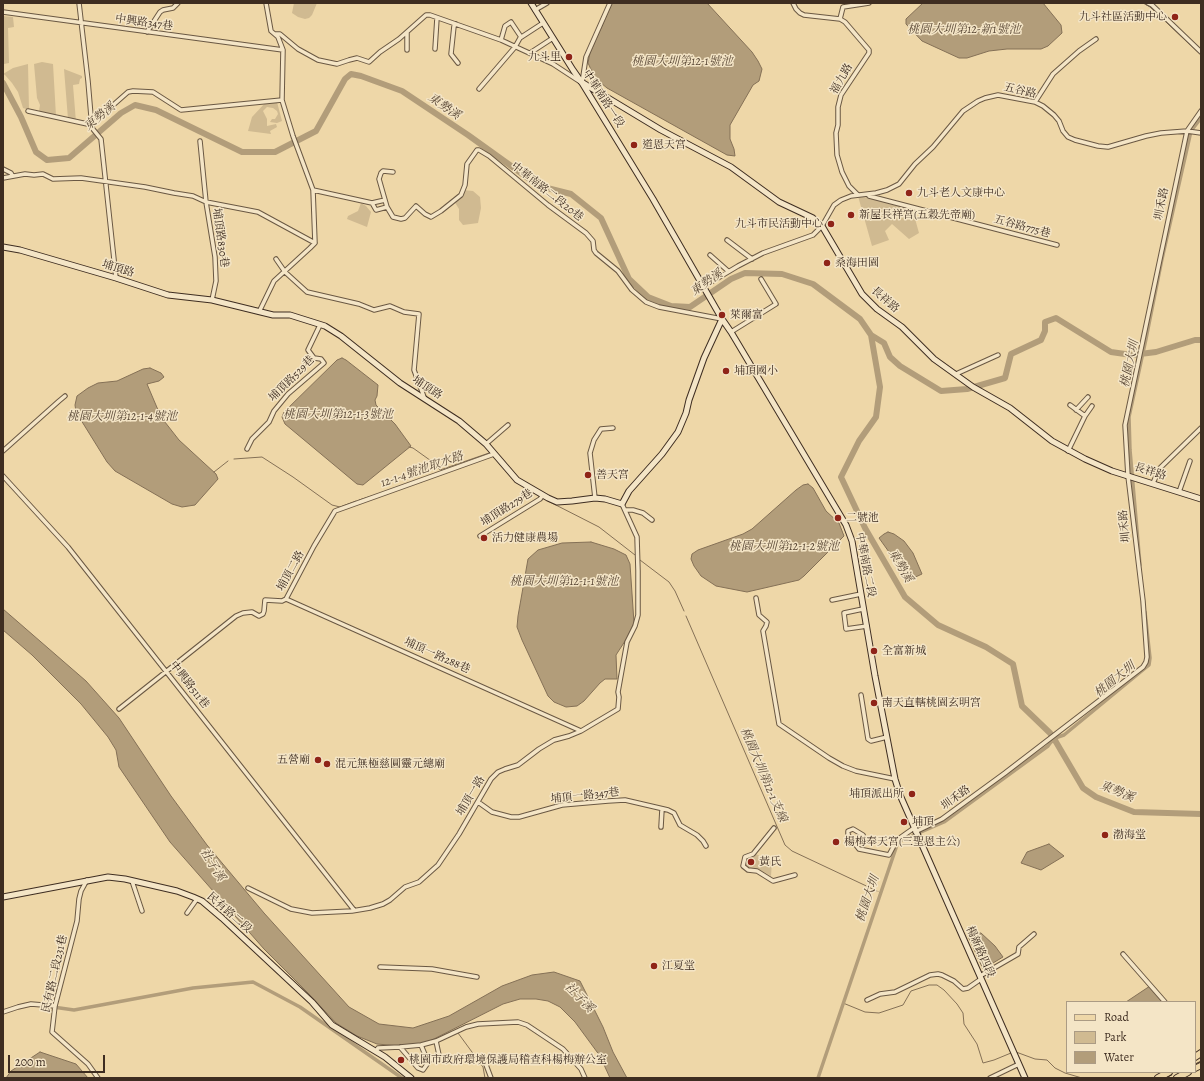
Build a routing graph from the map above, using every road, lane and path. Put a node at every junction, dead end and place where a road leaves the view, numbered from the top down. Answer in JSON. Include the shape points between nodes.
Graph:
{"nodes":[{"id":1,"x":79,"y":3,"type":"edge"},
{"id":2,"x":178,"y":3,"type":"edge"},
{"id":3,"x":266,"y":3,"type":"edge"},
{"id":4,"x":531,"y":3,"type":"edge"},
{"id":5,"x":547,"y":3,"type":"edge"},
{"id":6,"x":610,"y":3,"type":"edge"},
{"id":7,"x":793,"y":3,"type":"edge"},
{"id":8,"x":868,"y":3,"type":"edge"},
{"id":9,"x":1148,"y":3,"type":"edge"},
{"id":10,"x":535,"y":10,"type":"junction"},
{"id":11,"x":3,"y":12,"type":"edge"},
{"id":12,"x":437,"y":18,"type":"junction"},
{"id":13,"x":840,"y":19,"type":"junction"},
{"id":14,"x":82,"y":24,"type":"junction"},
{"id":15,"x":456,"y":24,"type":"junction"},
{"id":16,"x":543,"y":24,"type":"junction"},
{"id":17,"x":147,"y":32,"type":"junction"},
{"id":18,"x":407,"y":33,"type":"junction"},
{"id":19,"x":275,"y":34,"type":"junction"},
{"id":20,"x":521,"y":37,"type":"junction"},
{"id":21,"x":553,"y":38,"type":"junction"},
{"id":22,"x":1096,"y":39,"type":"dead end"},
{"id":23,"x":501,"y":40,"type":"junction"},
{"id":24,"x":515,"y":47,"type":"junction"},
{"id":25,"x":435,"y":49,"type":"dead end"},
{"id":26,"x":283,"y":50,"type":"junction"},
{"id":27,"x":407,"y":50,"type":"dead end"},
{"id":28,"x":1201,"y":52,"type":"edge"},
{"id":29,"x":530,"y":53,"type":"junction"},
{"id":30,"x":458,"y":63,"type":"dead end"},
{"id":31,"x":582,"y":83,"type":"junction"},
{"id":32,"x":479,"y":89,"type":"dead end"},
{"id":33,"x":282,"y":100,"type":"junction"},
{"id":34,"x":1035,"y":102,"type":"junction"},
{"id":35,"x":28,"y":111,"type":"dead end"},
{"id":36,"x":1201,"y":111,"type":"edge"},
{"id":37,"x":92,"y":126,"type":"junction"},
{"id":38,"x":1188,"y":131,"type":"junction"},
{"id":39,"x":1201,"y":133,"type":"edge"},
{"id":40,"x":200,"y":141,"type":"dead end"},
{"id":41,"x":3,"y":169,"type":"edge"},
{"id":42,"x":393,"y":172,"type":"dead end"},
{"id":43,"x":12,"y":175,"type":"junction"},
{"id":44,"x":3,"y":178,"type":"edge"},
{"id":45,"x":105,"y":181,"type":"junction"},
{"id":46,"x":313,"y":190,"type":"junction"},
{"id":47,"x":858,"y":195,"type":"junction"},
{"id":48,"x":866,"y":195,"type":"junction"},
{"id":49,"x":385,"y":200,"type":"junction"},
{"id":50,"x":206,"y":202,"type":"junction"},
{"id":51,"x":372,"y":203,"type":"junction"},
{"id":52,"x":387,"y":207,"type":"junction"},
{"id":53,"x":822,"y":226,"type":"junction"},
{"id":54,"x":727,"y":240,"type":"dead end"},
{"id":55,"x":315,"y":243,"type":"junction"},
{"id":56,"x":1057,"y":245,"type":"dead end"},
{"id":57,"x":3,"y":247,"type":"edge"},
{"id":58,"x":710,"y":255,"type":"dead end"},
{"id":59,"x":276,"y":259,"type":"dead end"},
{"id":60,"x":752,"y":259,"type":"junction"},
{"id":61,"x":728,"y":271,"type":"junction"},
{"id":62,"x":285,"y":272,"type":"junction"},
{"id":63,"x":116,"y":278,"type":"junction"},
{"id":64,"x":761,"y":279,"type":"dead end"},
{"id":65,"x":704,"y":289,"type":"junction"},
{"id":66,"x":212,"y":300,"type":"junction"},
{"id":67,"x":716,"y":308,"type":"joint"},
{"id":68,"x":259,"y":312,"type":"junction"},
{"id":69,"x":722,"y":319,"type":"junction"},
{"id":70,"x":320,"y":325,"type":"junction"},
{"id":71,"x":731,"y":332,"type":"junction"},
{"id":72,"x":998,"y":355,"type":"dead end"},
{"id":73,"x":956,"y":374,"type":"junction"},
{"id":74,"x":65,"y":396,"type":"dead end"},
{"id":75,"x":424,"y":397,"type":"junction"},
{"id":76,"x":1088,"y":397,"type":"dead end"},
{"id":77,"x":1070,"y":406,"type":"dead end"},
{"id":78,"x":1092,"y":406,"type":"dead end"},
{"id":79,"x":1076,"y":410,"type":"junction"},
{"id":80,"x":1085,"y":416,"type":"junction"},
{"id":81,"x":508,"y":425,"type":"dead end"},
{"id":82,"x":613,"y":428,"type":"dead end"},
{"id":83,"x":1201,"y":428,"type":"edge"},
{"id":84,"x":486,"y":444,"type":"junction"},
{"id":85,"x":247,"y":449,"type":"dead end"},
{"id":86,"x":3,"y":451,"type":"edge"},
{"id":87,"x":1068,"y":451,"type":"junction"},
{"id":88,"x":494,"y":454,"type":"junction"},
{"id":89,"x":1190,"y":461,"type":"dead end"},
{"id":90,"x":3,"y":476,"type":"edge"},
{"id":91,"x":1131,"y":477,"type":"junction"},
{"id":92,"x":1153,"y":483,"type":"junction"},
{"id":93,"x":1179,"y":492,"type":"junction"},
{"id":94,"x":542,"y":495,"type":"junction"},
{"id":95,"x":595,"y":498,"type":"junction"},
{"id":96,"x":1201,"y":499,"type":"edge"},
{"id":97,"x":622,"y":504,"type":"junction"},
{"id":98,"x":625,"y":510,"type":"junction"},
{"id":99,"x":652,"y":520,"type":"dead end"},
{"id":100,"x":480,"y":536,"type":"dead end"},
{"id":101,"x":860,"y":594,"type":"junction"},
{"id":102,"x":756,"y":598,"type":"dead end"},
{"id":103,"x":286,"y":599,"type":"junction"},
{"id":104,"x":832,"y":600,"type":"dead end"},
{"id":105,"x":863,"y":609,"type":"junction"},
{"id":106,"x":867,"y":626,"type":"junction"},
{"id":107,"x":166,"y":670,"type":"junction"},
{"id":108,"x":861,"y":695,"type":"dead end"},
{"id":109,"x":119,"y":710,"type":"dead end"},
{"id":110,"x":581,"y":731,"type":"junction"},
{"id":111,"x":887,"y":737,"type":"junction"},
{"id":112,"x":895,"y":779,"type":"junction"},
{"id":113,"x":478,"y":802,"type":"junction"},
{"id":114,"x":662,"y":809,"type":"junction"},
{"id":115,"x":661,"y":827,"type":"dead end"},
{"id":116,"x":774,"y":828,"type":"dead end"},
{"id":117,"x":915,"y":832,"type":"junction"},
{"id":118,"x":863,"y":835,"type":"dead end"},
{"id":119,"x":706,"y":846,"type":"dead end"},
{"id":120,"x":795,"y":875,"type":"dead end"},
{"id":121,"x":87,"y":880,"type":"junction"},
{"id":122,"x":132,"y":881,"type":"junction"},
{"id":123,"x":248,"y":888,"type":"dead end"},
{"id":124,"x":3,"y":897,"type":"edge"},
{"id":125,"x":198,"y":899,"type":"junction"},
{"id":126,"x":354,"y":910,"type":"junction"},
{"id":127,"x":142,"y":911,"type":"dead end"},
{"id":128,"x":187,"y":913,"type":"dead end"},
{"id":129,"x":1034,"y":934,"type":"dead end"},
{"id":130,"x":1123,"y":954,"type":"dead end"},
{"id":131,"x":380,"y":967,"type":"dead end"},
{"id":132,"x":477,"y":977,"type":"dead end"},
{"id":133,"x":980,"y":977,"type":"junction"},
{"id":134,"x":867,"y":1000,"type":"dead end"},
{"id":135,"x":1164,"y":1001,"type":"edge"},
{"id":136,"x":55,"y":1007,"type":"junction"},
{"id":137,"x":3,"y":1012,"type":"edge"},
{"id":138,"x":436,"y":1041,"type":"junction"},
{"id":139,"x":421,"y":1045,"type":"junction"},
{"id":140,"x":400,"y":1047,"type":"junction"},
{"id":141,"x":376,"y":1051,"type":"junction"},
{"id":142,"x":428,"y":1062,"type":"junction"},
{"id":143,"x":486,"y":1062,"type":"dead end"},
{"id":144,"x":1019,"y":1064,"type":"junction"},
{"id":145,"x":1167,"y":1073,"type":"edge"},
{"id":146,"x":1186,"y":1073,"type":"edge"},
{"id":147,"x":98,"y":1078,"type":"edge"},
{"id":148,"x":410,"y":1078,"type":"edge"},
{"id":149,"x":491,"y":1078,"type":"edge"},
{"id":150,"x":585,"y":1078,"type":"edge"},
{"id":151,"x":990,"y":1078,"type":"edge"},
{"id":152,"x":1025,"y":1078,"type":"edge"},
{"id":153,"x":1158,"y":1078,"type":"edge"},
{"id":154,"x":1177,"y":1078,"type":"edge"}],
"edges":[{"from":1,"to":14,"type":"street"},
{"from":2,"to":17,"type":"street","via":[[173,8],[160,12]]},
{"from":3,"to":19,"type":"street","via":[[271,31]]},
{"from":4,"to":10,"type":"street","name":"中華南路一段"},
{"from":5,"to":10,"type":"street"},
{"from":6,"to":31,"type":"street","via":[[586,57]]},
{"from":7,"to":13,"type":"street","via":[[804,15]]},
{"from":8,"to":13,"type":"street","via":[[843,7]]},
{"from":9,"to":28,"type":"street"},
{"from":10,"to":16,"type":"street","name":"中華南路一段"},
{"from":11,"to":14,"type":"street","name":"中興路347巷"},
{"from":12,"to":15,"type":"street"},
{"from":12,"to":18,"type":"street","via":[[426,15]]},
{"from":12,"to":25,"type":"street"},
{"from":13,"to":47,"type":"street","name":"福九路","via":[[869,50],[841,95],[836,133],[837,155],[842,172],[849,186]]},
{"from":14,"to":17,"type":"street","name":"中興路347巷"},
{"from":14,"to":37,"type":"street"},
{"from":15,"to":23,"type":"street"},
{"from":15,"to":30,"type":"street","via":[[451,54]]},
{"from":16,"to":20,"type":"street"},
{"from":16,"to":21,"type":"street","name":"中華南路一段"},
{"from":17,"to":26,"type":"street","name":"中興路347巷"},
{"from":18,"to":19,"type":"street","via":[[369,62],[357,58],[337,64],[318,60],[298,49],[280,34]]},
{"from":18,"to":27,"type":"street"},
{"from":19,"to":26,"type":"street"},
{"from":20,"to":23,"type":"street","via":[[511,22],[505,26]]},
{"from":20,"to":24,"type":"street"},
{"from":21,"to":29,"type":"street"},
{"from":21,"to":31,"type":"street","name":"中華南路一段"},
{"from":22,"to":34,"type":"street","via":[[1053,74]]},
{"from":23,"to":24,"type":"street"},
{"from":24,"to":29,"type":"street"},
{"from":24,"to":32,"type":"street"},
{"from":26,"to":33,"type":"street"},
{"from":29,"to":31,"type":"street"},
{"from":31,"to":53,"type":"street","name":"長祥路","via":[[661,130],[731,167],[779,202],[814,218]]},
{"from":31,"to":65,"type":"street","name":"中華南路一段","via":[[667,222]]},
{"from":33,"to":37,"type":"street","via":[[181,110],[153,92],[133,91],[128,92]]},
{"from":33,"to":46,"type":"street"},
{"from":34,"to":38,"type":"street","name":"五谷路","via":[[1054,115],[1068,137],[1098,146],[1108,147],[1146,136]]},
{"from":34,"to":48,"type":"street","name":"五谷路","via":[[995,95],[978,101],[963,111],[898,184],[887,190]]},
{"from":35,"to":37,"type":"street"},
{"from":36,"to":38,"type":"street","name":"圳禾路"},
{"from":37,"to":45,"type":"street","via":[[100,138]]},
{"from":38,"to":39,"type":"street","name":"五谷路"},
{"from":38,"to":91,"type":"street","name":"圳禾路","via":[[1125,426]]},
{"from":40,"to":50,"type":"street","name":"埔頂路830巷"},
{"from":41,"to":43,"type":"street"},
{"from":42,"to":49,"type":"street","via":[[384,171],[380,176]]},
{"from":43,"to":44,"type":"street"},
{"from":43,"to":45,"type":"street","via":[[43,174],[53,179]]},
{"from":45,"to":50,"type":"street","via":[[193,196]]},
{"from":45,"to":63,"type":"street"},
{"from":46,"to":51,"type":"street"},
{"from":46,"to":55,"type":"street"},
{"from":47,"to":48,"type":"street","name":"五谷路"},
{"from":47,"to":53,"type":"street","name":"五谷路","via":[[834,205]]},
{"from":48,"to":56,"type":"street","name":"五谷路775巷"},
{"from":49,"to":51,"type":"street"},
{"from":49,"to":52,"type":"street"},
{"from":50,"to":55,"type":"street","via":[[258,212]]},
{"from":50,"to":66,"type":"street","name":"埔頂路830巷","via":[[215,256],[216,281]]},
{"from":51,"to":52,"type":"street","via":[[376,210]]},
{"from":52,"to":69,"type":"street","name":"中華南路二段20巷","via":[[395,218],[401,219],[416,206],[431,217],[441,211],[461,195],[467,164],[479,150],[586,233],[592,239],[596,253],[618,271],[632,290],[646,302]]},
{"from":53,"to":60,"type":"street","via":[[813,235]]},
{"from":53,"to":73,"type":"street","name":"長祥路","via":[[862,294],[877,309],[902,327],[934,359]]},
{"from":54,"to":60,"type":"street"},
{"from":55,"to":62,"type":"street"},
{"from":57,"to":63,"type":"street","name":"埔頂路"},
{"from":58,"to":61,"type":"street"},
{"from":59,"to":62,"type":"street"},
{"from":60,"to":61,"type":"street"},
{"from":61,"to":65,"type":"street"},
{"from":62,"to":68,"type":"street","via":[[274,281]]},
{"from":62,"to":75,"type":"street","via":[[307,292],[374,310],[390,306],[404,312],[419,314],[414,370]]},
{"from":63,"to":66,"type":"street","name":"埔頂路","via":[[168,295]]},
{"from":64,"to":71,"type":"street","via":[[776,304]]},
{"from":65,"to":67,"type":"street","name":"中華南路一段"},
{"from":66,"to":68,"type":"street","name":"埔頂路"},
{"from":67,"to":69,"type":"street","name":"中華南路二段"},
{"from":68,"to":70,"type":"street","name":"埔頂路","via":[[290,315]]},
{"from":69,"to":71,"type":"street","name":"中華南路二段"},
{"from":69,"to":97,"type":"street","via":[[704,358],[678,432],[629,491]]},
{"from":70,"to":75,"type":"street","name":"埔頂路","via":[[341,336],[400,383]]},
{"from":70,"to":85,"type":"street","name":"埔頂路529巷","via":[[308,350],[314,358],[324,362],[288,394]]},
{"from":71,"to":101,"type":"street","name":"中華南路二段","via":[[846,525],[852,541]]},
{"from":72,"to":73,"type":"street"},
{"from":73,"to":87,"type":"street","name":"長祥路","via":[[1010,408]]},
{"from":74,"to":86,"type":"street"},
{"from":75,"to":84,"type":"street","name":"埔頂路","via":[[459,421]]},
{"from":76,"to":79,"type":"street"},
{"from":77,"to":79,"type":"street"},
{"from":78,"to":80,"type":"street"},
{"from":79,"to":80,"type":"street"},
{"from":80,"to":87,"type":"street"},
{"from":81,"to":84,"type":"street"},
{"from":82,"to":95,"type":"street","via":[[601,429],[590,453]]},
{"from":83,"to":92,"type":"street","via":[[1160,468]]},
{"from":84,"to":88,"type":"street","name":"埔頂路"},
{"from":87,"to":91,"type":"street","name":"長祥路"},
{"from":88,"to":94,"type":"street","name":"埔頂路","via":[[517,480]]},
{"from":88,"to":103,"type":"street","name":"埔頂二路","via":[[336,512],[314,546]]},
{"from":89,"to":93,"type":"street"},
{"from":90,"to":107,"type":"street","name":"中興路511巷","via":[[68,547]]},
{"from":91,"to":92,"type":"street","name":"長祥路"},
{"from":91,"to":117,"type":"street","name":"圳禾路","via":[[1143,601],[1146,662],[1143,667],[942,819]]},
{"from":92,"to":93,"type":"street","name":"長祥路"},
{"from":93,"to":96,"type":"street","name":"長祥路"},
{"from":94,"to":95,"type":"street","name":"埔頂路","via":[[558,502]]},
{"from":94,"to":100,"type":"street","name":"埔頂路279巷","via":[[540,500]]},
{"from":95,"to":97,"type":"street","name":"埔頂路"},
{"from":97,"to":98,"type":"street","name":"埔頂一路"},
{"from":98,"to":99,"type":"street","via":[[644,513]]},
{"from":98,"to":110,"type":"street","name":"埔頂一路","via":[[636,537],[638,615],[627,642],[618,692],[618,710]]},
{"from":101,"to":104,"type":"street"},
{"from":101,"to":105,"type":"street","name":"中華南路二段"},
{"from":102,"to":112,"type":"street","via":[[759,615],[767,622],[762,631],[780,724],[843,766]]},
{"from":103,"to":107,"type":"street","name":"埔頂二路","via":[[265,600],[264,611],[259,616],[252,612],[236,616]]},
{"from":103,"to":110,"type":"street","name":"埔頂一路288巷"},
{"from":105,"to":106,"type":"street","name":"中華南路二段"},
{"from":105,"to":106,"type":"street","via":[[844,613],[846,629]]},
{"from":106,"to":111,"type":"street","name":"中華南路二段"},
{"from":107,"to":109,"type":"street","name":"埔頂二路"},
{"from":107,"to":126,"type":"street","name":"中興路511巷"},
{"from":108,"to":111,"type":"street","via":[[867,737],[871,741]]},
{"from":110,"to":113,"type":"street","name":"埔頂一路","via":[[554,740],[518,765],[498,772]]},
{"from":111,"to":112,"type":"street","name":"中華南路二段"},
{"from":112,"to":117,"type":"street","name":"中華南路二段"},
{"from":113,"to":114,"type":"street","name":"埔頂一路347巷","via":[[492,812],[511,817],[562,805],[625,800]]},
{"from":113,"to":126,"type":"street","name":"埔頂一路","via":[[438,865],[424,878],[405,887],[383,904]]},
{"from":114,"to":115,"type":"street"},
{"from":114,"to":119,"type":"street","name":"埔頂一路347巷","via":[[674,813],[680,825],[697,835]]},
{"from":116,"to":120,"type":"street","via":[[753,854],[745,857],[743,866],[773,881]]},
{"from":117,"to":118,"type":"street","name":"圳禾路","via":[[897,840],[889,855],[859,849],[848,835],[848,831],[853,828]]},
{"from":117,"to":133,"type":"street","name":"楊新路四段"},
{"from":121,"to":122,"type":"street","name":"民有路二段","via":[[108,877]]},
{"from":121,"to":124,"type":"street","name":"民有路二段"},
{"from":121,"to":136,"type":"street","name":"民有路二段231巷","via":[[81,891],[77,921]]},
{"from":122,"to":125,"type":"street","name":"民有路二段","via":[[177,891]]},
{"from":122,"to":127,"type":"street"},
{"from":123,"to":126,"type":"street","name":"埔頂一路","via":[[291,909],[312,913]]},
{"from":125,"to":128,"type":"street"},
{"from":125,"to":141,"type":"street","name":"民有路二段","via":[[289,980],[332,1025]]},
{"from":129,"to":133,"type":"street","via":[[1019,947],[1018,954]]},
{"from":130,"to":135,"type":"street"},
{"from":131,"to":132,"type":"street","via":[[432,969]]},
{"from":133,"to":134,"type":"street","via":[[968,988],[963,989],[942,975],[930,975],[895,992],[880,994]]},
{"from":133,"to":144,"type":"street","name":"楊新路四段"},
{"from":136,"to":137,"type":"street","via":[[31,1004]]},
{"from":136,"to":147,"type":"street","name":"民有路二段231巷","via":[[52,1032],[88,1064]]},
{"from":138,"to":139,"type":"street"},
{"from":138,"to":142,"type":"street","via":[[439,1054]]},
{"from":138,"to":150,"type":"street","via":[[460,1029],[478,1024],[523,1023],[563,1048],[581,1069]]},
{"from":139,"to":140,"type":"street"},
{"from":139,"to":142,"type":"street"},
{"from":140,"to":141,"type":"street","via":[[378,1048]]},
{"from":140,"to":142,"type":"street","via":[[420,1070],[425,1069]]},
{"from":141,"to":148,"type":"street","name":"民有路二段"},
{"from":143,"to":149,"type":"street"},
{"from":144,"to":151,"type":"street"},
{"from":144,"to":152,"type":"street","name":"楊新路四段"},
{"from":145,"to":153,"type":"main road"},
{"from":146,"to":154,"type":"main road"}]}
